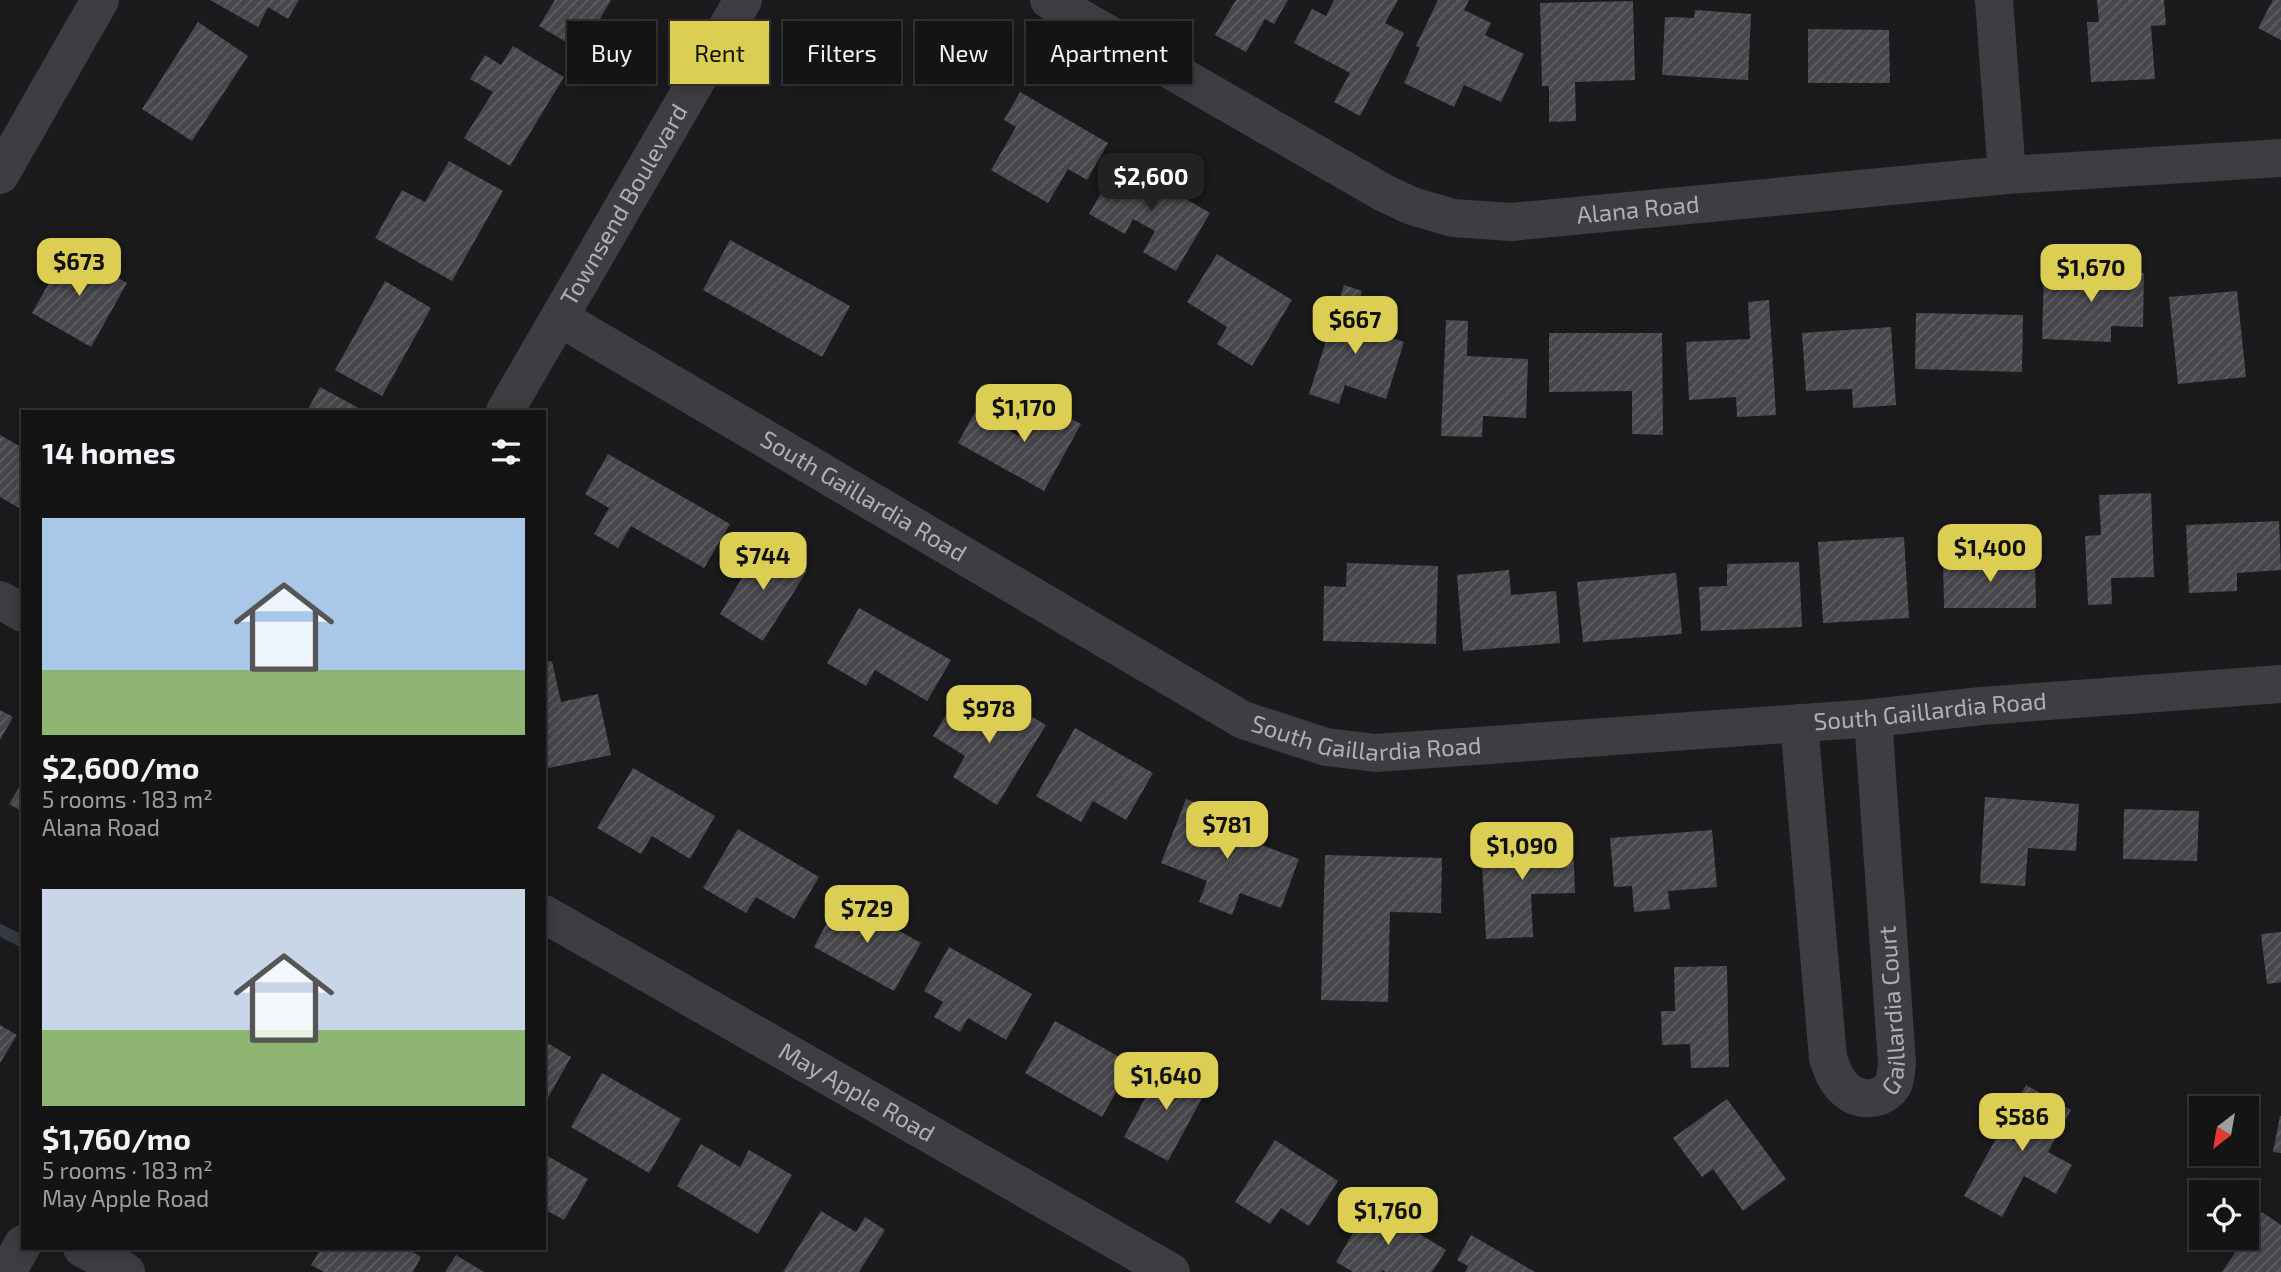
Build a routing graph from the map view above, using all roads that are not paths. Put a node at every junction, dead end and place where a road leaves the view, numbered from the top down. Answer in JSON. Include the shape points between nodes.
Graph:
{"nodes":[{"id":1,"x":100,"y":0,"type":"edge"},
{"id":2,"x":743,"y":0,"type":"edge"},
{"id":3,"x":1049,"y":0,"type":"edge"},
{"id":4,"x":1994,"y":0,"type":"edge"},
{"id":5,"x":2281,"y":158,"type":"edge"},
{"id":6,"x":0,"y":175,"type":"edge"},
{"id":7,"x":2007,"y":175,"type":"junction"},
{"id":8,"x":560,"y":318,"type":"junction"},
{"id":9,"x":506,"y":410,"type":"edge"},
{"id":10,"x":0,"y":600,"type":"edge"},
{"id":11,"x":21,"y":613,"type":"edge"},
{"id":12,"x":2281,"y":684,"type":"edge"},
{"id":13,"x":1873,"y":718,"type":"junction"},
{"id":14,"x":1799,"y":723,"type":"junction"},
{"id":15,"x":546,"y":915,"type":"edge"},
{"id":16,"x":86,"y":1250,"type":"edge"},
{"id":17,"x":126,"y":1272,"type":"edge"},
{"id":18,"x":1171,"y":1272,"type":"edge"}],
"edges":[{"from":1,"to":6,"type":"street"},
{"from":2,"to":8,"type":"street","name":"Townsend Boulevard"},
{"from":3,"to":7,"type":"street","name":"Alana Road","via":[[1384,193],[1453,218],[1511,222]]},
{"from":4,"to":7,"type":"street"},
{"from":5,"to":7,"type":"street","name":"Alana Road"},
{"from":8,"to":9,"type":"street","name":"Townsend Boulevard"},
{"from":8,"to":14,"type":"street","name":"South Gaillardia Road","via":[[1243,720],[1326,747],[1376,753]]},
{"from":10,"to":11,"type":"street"},
{"from":12,"to":13,"type":"street","name":"South Gaillardia Road"},
{"from":13,"to":14,"type":"street","name":"South Gaillardia Road"},
{"from":13,"to":14,"type":"street","name":"Gaillardia Court","via":[[1897,1063],[1894,1083],[1883,1096],[1861,1099],[1835,1077],[1828,1058]]},
{"from":15,"to":18,"type":"street","name":"May Apple Road"},
{"from":16,"to":17,"type":"street"}]}
